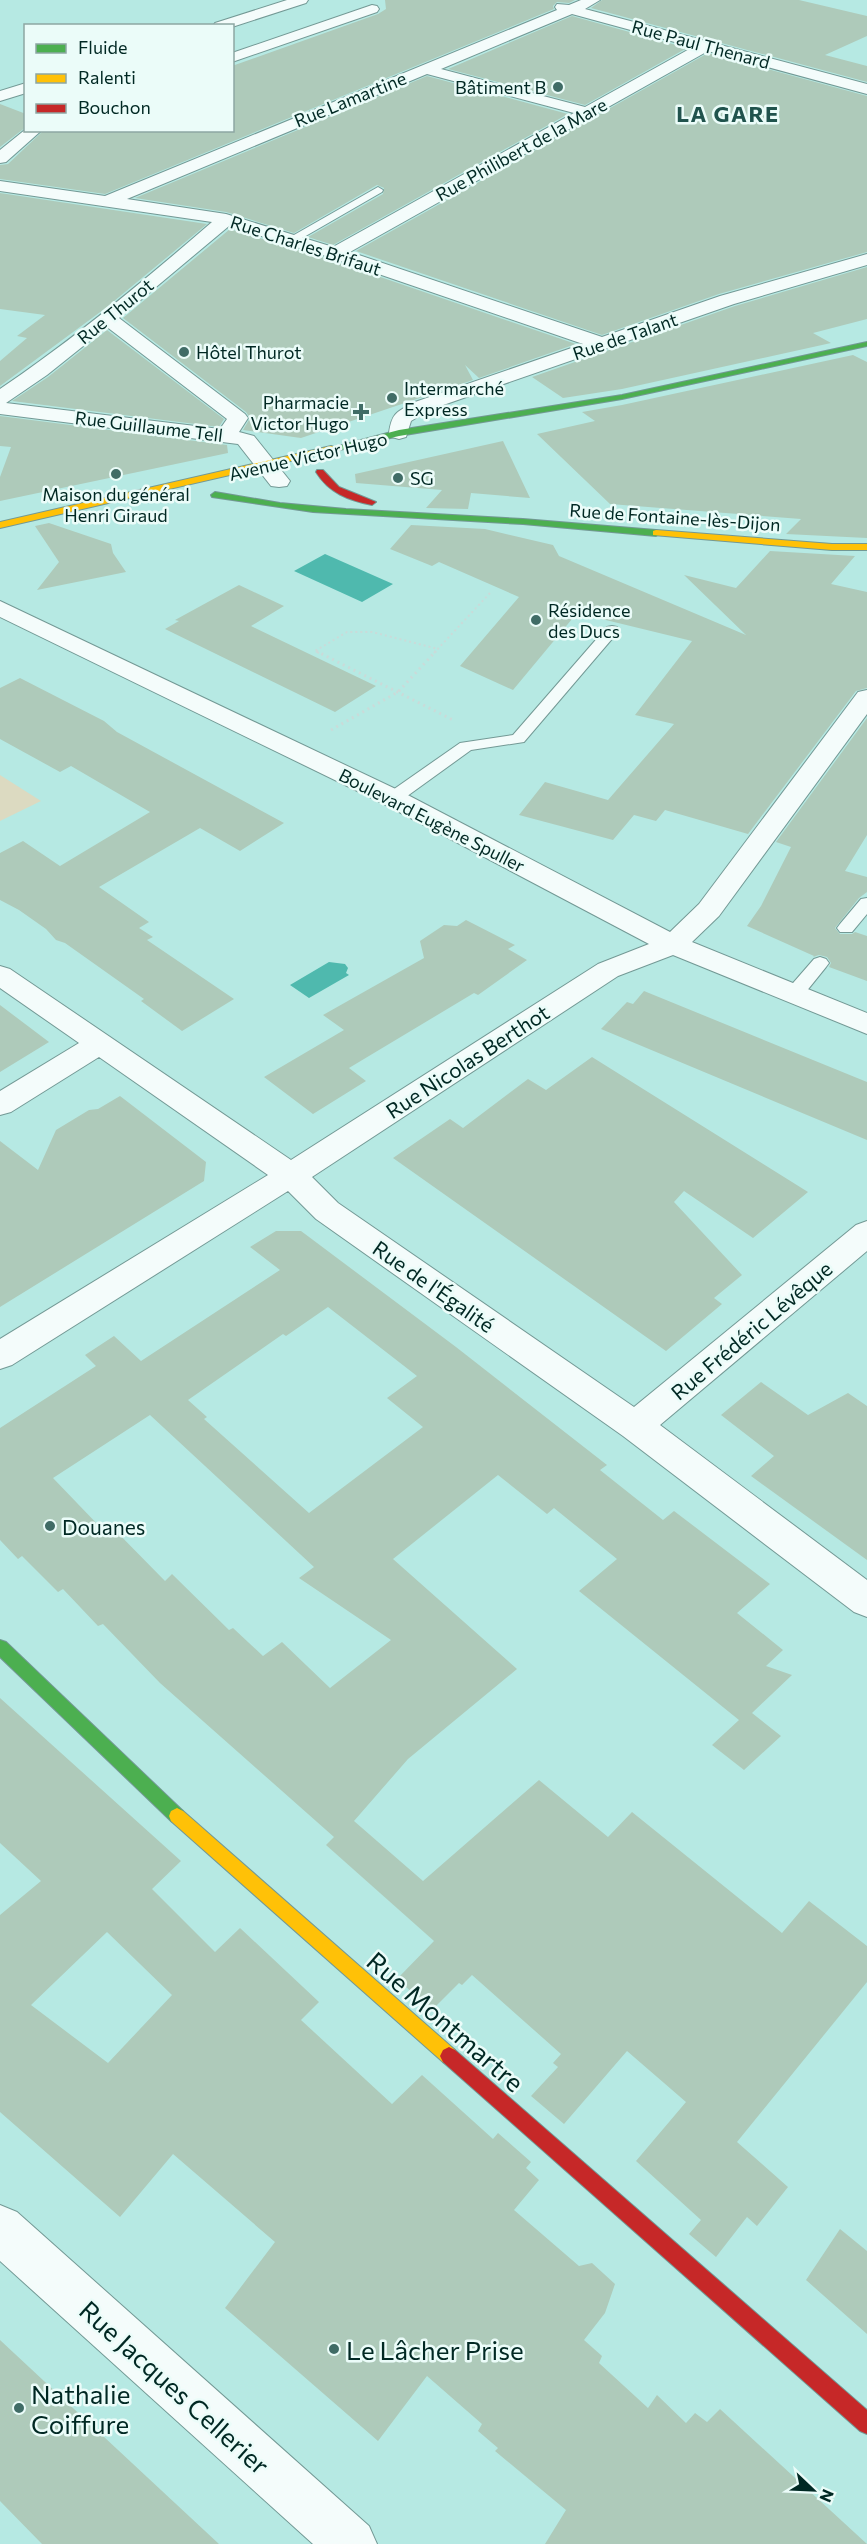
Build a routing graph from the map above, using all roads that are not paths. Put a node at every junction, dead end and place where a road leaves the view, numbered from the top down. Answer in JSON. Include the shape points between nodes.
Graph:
{"nodes":[{"id":1,"x":301,"y":0,"type":"edge"},
{"id":2,"x":593,"y":0,"type":"edge"},
{"id":3,"x":543,"y":2,"type":"dead end"},
{"id":4,"x":372,"y":9,"type":"dead end"},
{"id":5,"x":571,"y":10,"type":"junction"},
{"id":6,"x":226,"y":24,"type":"edge"},
{"id":7,"x":706,"y":46,"type":"junction"},
{"id":8,"x":234,"y":57,"type":"edge"},
{"id":9,"x":425,"y":69,"type":"junction"},
{"id":10,"x":24,"y":89,"type":"edge"},
{"id":11,"x":867,"y":89,"type":"edge"},
{"id":12,"x":0,"y":96,"type":"edge"},
{"id":13,"x":587,"y":112,"type":"junction"},
{"id":14,"x":32,"y":132,"type":"edge"},
{"id":15,"x":0,"y":158,"type":"edge"},
{"id":16,"x":0,"y":186,"type":"edge"},
{"id":17,"x":378,"y":190,"type":"dead end"},
{"id":18,"x":108,"y":201,"type":"junction"},
{"id":19,"x":226,"y":219,"type":"junction"},
{"id":20,"x":293,"y":239,"type":"junction"},
{"id":21,"x":335,"y":253,"type":"junction"},
{"id":22,"x":867,"y":259,"type":"edge"},
{"id":23,"x":107,"y":318,"type":"junction"},
{"id":24,"x":603,"y":344,"type":"junction"},
{"id":25,"x":867,"y":344,"type":"edge"},
{"id":26,"x":622,"y":397,"type":"junction"},
{"id":27,"x":0,"y":398,"type":"edge"},
{"id":28,"x":0,"y":408,"type":"edge"},
{"id":29,"x":399,"y":433,"type":"junction"},
{"id":30,"x":492,"y":433,"type":"dead end"},
{"id":31,"x":226,"y":436,"type":"junction"},
{"id":32,"x":375,"y":449,"type":"junction"},
{"id":33,"x":357,"y":457,"type":"dead end"},
{"id":34,"x":318,"y":470,"type":"junction"},
{"id":35,"x":270,"y":478,"type":"junction"},
{"id":36,"x":209,"y":497,"type":"joint"},
{"id":37,"x":339,"y":510,"type":"junction"},
{"id":38,"x":480,"y":519,"type":"junction"},
{"id":39,"x":0,"y":525,"type":"edge"},
{"id":40,"x":50,"y":528,"type":"dead end"},
{"id":41,"x":867,"y":547,"type":"edge"},
{"id":42,"x":0,"y":608,"type":"edge"},
{"id":43,"x":26,"y":620,"type":"junction"},
{"id":44,"x":0,"y":630,"type":"edge"},
{"id":45,"x":612,"y":630,"type":"dead end"},
{"id":46,"x":867,"y":697,"type":"edge"},
{"id":47,"x":393,"y":798,"type":"junction"},
{"id":48,"x":867,"y":903,"type":"edge"},
{"id":49,"x":846,"y":928,"type":"dead end"},
{"id":50,"x":673,"y":945,"type":"junction"},
{"id":51,"x":820,"y":963,"type":"dead end"},
{"id":52,"x":0,"y":975,"type":"edge"},
{"id":53,"x":794,"y":994,"type":"junction"},
{"id":54,"x":867,"y":1024,"type":"edge"},
{"id":55,"x":99,"y":1044,"type":"junction"},
{"id":56,"x":0,"y":1105,"type":"edge"},
{"id":57,"x":291,"y":1174,"type":"junction"},
{"id":58,"x":867,"y":1233,"type":"edge"},
{"id":59,"x":0,"y":1356,"type":"edge"},
{"id":60,"x":635,"y":1426,"type":"junction"},
{"id":61,"x":867,"y":1601,"type":"edge"},
{"id":62,"x":0,"y":1647,"type":"edge"},
{"id":63,"x":0,"y":2229,"type":"edge"},
{"id":64,"x":867,"y":2424,"type":"edge"},
{"id":65,"x":351,"y":2544,"type":"edge"}],
"edges":[{"from":1,"to":6,"type":"street"},
{"from":2,"to":5,"type":"street","name":"Rue Lamartine"},
{"from":3,"to":5,"type":"street","name":"Rue Paul Thenard"},
{"from":4,"to":8,"type":"street"},
{"from":5,"to":7,"type":"street","name":"Rue Paul Thenard"},
{"from":5,"to":9,"type":"street","name":"Rue Lamartine"},
{"from":7,"to":11,"type":"street","name":"Rue Paul Thenard"},
{"from":7,"to":13,"type":"street","name":"Rue Philibert de la Mare"},
{"from":9,"to":13,"type":"street"},
{"from":9,"to":18,"type":"street","name":"Rue Lamartine"},
{"from":10,"to":12,"type":"street"},
{"from":13,"to":21,"type":"street","name":"Rue Philibert de la Mare"},
{"from":14,"to":15,"type":"street"},
{"from":16,"to":18,"type":"street","name":"Rue Charles Brifaut"},
{"from":17,"to":20,"type":"lane"},
{"from":18,"to":19,"type":"street","name":"Rue Charles Brifaut"},
{"from":19,"to":20,"type":"street","name":"Rue Charles Brifaut"},
{"from":19,"to":23,"type":"street","name":"Rue Thurot"},
{"from":20,"to":21,"type":"street","name":"Rue Charles Brifaut"},
{"from":21,"to":24,"type":"street","name":"Rue Charles Brifaut"},
{"from":22,"to":24,"type":"street","name":"Rue de Talant","via":[[727,300]]},
{"from":23,"to":27,"type":"street","name":"Rue Thurot"},
{"from":23,"to":31,"type":"street","via":[[238,418]]},
{"from":24,"to":29,"type":"street","name":"Rue de Talant","via":[[422,406],[401,418]]},
{"from":25,"to":26,"type":"main road","name":"Avenue Victor Hugo"},
{"from":26,"to":29,"type":"main road","name":"Avenue Victor Hugo"},
{"from":26,"to":30,"type":"main road","name":"Avenue Victor Hugo","via":[[583,411]]},
{"from":28,"to":31,"type":"street","name":"Rue Guillaume Tell"},
{"from":29,"to":32,"type":"main road","via":[[396,440]]},
{"from":29,"to":35,"type":"main road","name":"Avenue Victor Hugo"},
{"from":31,"to":35,"type":"street","name":"Rue Guillaume Tell","via":[[247,440]]},
{"from":32,"to":33,"type":"main road"},
{"from":32,"to":34,"type":"main road"},
{"from":34,"to":35,"type":"main road"},
{"from":34,"to":38,"type":"main road","name":"Rue de Fontaine-lès-Dijon","via":[[327,484],[366,501]]},
{"from":35,"to":36,"type":"main road","name":"Avenue Victor Hugo"},
{"from":35,"to":37,"type":"main road","name":"Rue de Fontaine-lès-Dijon","via":[[295,498]]},
{"from":35,"to":39,"type":"main road","name":"Avenue Victor Hugo"},
{"from":35,"to":40,"type":"main road"},
{"from":36,"to":37,"type":"main road","name":"Rue de Fontaine-lès-Dijon"},
{"from":37,"to":38,"type":"main road","name":"Rue de Fontaine-lès-Dijon"},
{"from":38,"to":41,"type":"main road","name":"Rue de Fontaine-lès-Dijon"},
{"from":42,"to":43,"type":"street","name":"Boulevard Eugène Spuller"},
{"from":43,"to":44,"type":"street"},
{"from":43,"to":47,"type":"street","name":"Boulevard Eugène Spuller"},
{"from":45,"to":47,"type":"lane","via":[[518,739],[466,746]]},
{"from":46,"to":50,"type":"street","name":"Rue Nicolas Berthot","via":[[709,910]]},
{"from":47,"to":50,"type":"street","name":"Boulevard Eugène Spuller"},
{"from":48,"to":49,"type":"lane"},
{"from":50,"to":53,"type":"street","name":"Boulevard Eugène Spuller"},
{"from":50,"to":57,"type":"street","name":"Rue Nicolas Berthot","via":[[608,970]]},
{"from":51,"to":53,"type":"lane"},
{"from":52,"to":55,"type":"street","name":"Rue de l'Égalité"},
{"from":53,"to":54,"type":"street","name":"Boulevard Eugène Spuller"},
{"from":55,"to":56,"type":"street"},
{"from":55,"to":57,"type":"street","name":"Rue de l'Égalité"},
{"from":57,"to":59,"type":"street","name":"Rue Nicolas Berthot"},
{"from":57,"to":60,"type":"street","name":"Rue de l'Égalité","via":[[327,1211]]},
{"from":58,"to":60,"type":"street","name":"Rue Frédéric Lévêque"},
{"from":60,"to":61,"type":"street","name":"Rue de l'Égalité"},
{"from":62,"to":64,"type":"main road","name":"Rue Montmartre","via":[[186,1825]]},
{"from":63,"to":65,"type":"street","name":"Rue Jacques Cellerier"}]}
